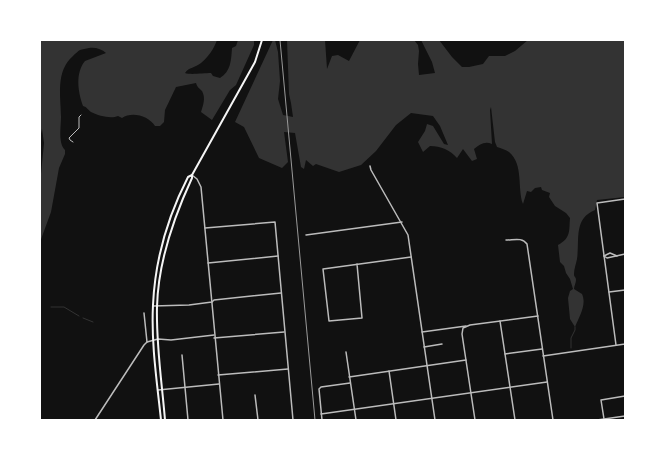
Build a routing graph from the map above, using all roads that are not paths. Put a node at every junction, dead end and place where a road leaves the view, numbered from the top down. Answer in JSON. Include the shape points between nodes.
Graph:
{"nodes":[{"id":1,"x":262,"y":40,"type":"edge"},
{"id":2,"x":81,"y":115,"type":"dead end"},
{"id":3,"x":73,"y":142,"type":"dead end"},
{"id":4,"x":370,"y":166,"type":"dead end"},
{"id":5,"x":192,"y":175,"type":"junction"},
{"id":6,"x":625,"y":199,"type":"edge"},
{"id":7,"x":402,"y":222,"type":"junction"},
{"id":8,"x":205,"y":228,"type":"junction"},
{"id":9,"x":306,"y":235,"type":"dead end"},
{"id":10,"x":506,"y":240,"type":"dead end"},
{"id":11,"x":625,"y":254,"type":"edge"},
{"id":12,"x":278,"y":256,"type":"junction"},
{"id":13,"x":604,"y":256,"type":"junction"},
{"id":14,"x":412,"y":257,"type":"junction"},
{"id":15,"x":208,"y":263,"type":"junction"},
{"id":16,"x":357,"y":264,"type":"junction"},
{"id":17,"x":625,"y":290,"type":"edge"},
{"id":18,"x":609,"y":292,"type":"junction"},
{"id":19,"x":281,"y":294,"type":"junction"},
{"id":20,"x":212,"y":302,"type":"junction"},
{"id":21,"x":153,"y":306,"type":"junction"},
{"id":22,"x":157,"y":306,"type":"junction"},
{"id":23,"x":144,"y":313,"type":"dead end"},
{"id":24,"x":538,"y":316,"type":"junction"},
{"id":25,"x":500,"y":320,"type":"junction"},
{"id":26,"x":466,"y":326,"type":"junction"},
{"id":27,"x":285,"y":332,"type":"junction"},
{"id":28,"x":422,"y":332,"type":"junction"},
{"id":29,"x":214,"y":335,"type":"junction"},
{"id":30,"x":214,"y":338,"type":"junction"},
{"id":31,"x":158,"y":339,"type":"junction"},
{"id":32,"x":153,"y":340,"type":"junction"},
{"id":33,"x":147,"y":342,"type":"junction"},
{"id":34,"x":442,"y":344,"type":"dead end"},
{"id":35,"x":625,"y":344,"type":"edge"},
{"id":36,"x":616,"y":345,"type":"junction"},
{"id":37,"x":424,"y":347,"type":"junction"},
{"id":38,"x":542,"y":349,"type":"junction"},
{"id":39,"x":346,"y":352,"type":"dead end"},
{"id":40,"x":505,"y":354,"type":"junction"},
{"id":41,"x":182,"y":355,"type":"dead end"},
{"id":42,"x":543,"y":356,"type":"junction"},
{"id":43,"x":466,"y":360,"type":"junction"},
{"id":44,"x":427,"y":365,"type":"junction"},
{"id":45,"x":288,"y":369,"type":"junction"},
{"id":46,"x":389,"y":371,"type":"junction"},
{"id":47,"x":218,"y":375,"type":"junction"},
{"id":48,"x":350,"y":377,"type":"junction"},
{"id":49,"x":547,"y":382,"type":"junction"},
{"id":50,"x":350,"y":383,"type":"junction"},
{"id":51,"x":219,"y":384,"type":"junction"},
{"id":52,"x":510,"y":387,"type":"junction"},
{"id":53,"x":185,"y":388,"type":"junction"},
{"id":54,"x":162,"y":389,"type":"junction"},
{"id":55,"x":158,"y":390,"type":"junction"},
{"id":56,"x":471,"y":393,"type":"junction"},
{"id":57,"x":255,"y":395,"type":"dead end"},
{"id":58,"x":625,"y":396,"type":"edge"},
{"id":59,"x":432,"y":399,"type":"junction"},
{"id":60,"x":394,"y":404,"type":"junction"},
{"id":61,"x":354,"y":410,"type":"junction"},
{"id":62,"x":321,"y":414,"type":"junction"},
{"id":63,"x":625,"y":416,"type":"edge"},
{"id":64,"x":604,"y":419,"type":"junction"},
{"id":65,"x":95,"y":420,"type":"edge"},
{"id":66,"x":161,"y":420,"type":"edge"},
{"id":67,"x":165,"y":420,"type":"edge"},
{"id":68,"x":188,"y":420,"type":"edge"},
{"id":69,"x":222,"y":420,"type":"edge"},
{"id":70,"x":258,"y":420,"type":"edge"},
{"id":71,"x":293,"y":420,"type":"edge"},
{"id":72,"x":322,"y":420,"type":"edge"},
{"id":73,"x":356,"y":420,"type":"edge"},
{"id":74,"x":396,"y":420,"type":"edge"},
{"id":75,"x":435,"y":420,"type":"edge"},
{"id":76,"x":475,"y":420,"type":"edge"},
{"id":77,"x":515,"y":420,"type":"edge"},
{"id":78,"x":552,"y":420,"type":"edge"},
{"id":79,"x":597,"y":420,"type":"edge"}],
"edges":[{"from":1,"to":5,"type":"main road","via":[[255,62]]},
{"from":2,"to":3,"type":"street","via":[[79,128],[69,138]]},
{"from":4,"to":7,"type":"street"},
{"from":5,"to":8,"type":"street","via":[[201,187]]},
{"from":5,"to":21,"type":"main road","via":[[183,187],[164,238],[157,266]]},
{"from":5,"to":22,"type":"main road","via":[[168,239],[161,266]]},
{"from":6,"to":13,"type":"street","via":[[597,203]]},
{"from":7,"to":9,"type":"street"},
{"from":7,"to":14,"type":"street","via":[[408,235]]},
{"from":8,"to":12,"type":"street","via":[[275,222]]},
{"from":8,"to":15,"type":"street"},
{"from":10,"to":24,"type":"street","via":[[520,239],[527,244]]},
{"from":11,"to":13,"type":"street","via":[[617,256],[610,253]]},
{"from":12,"to":15,"type":"street"},
{"from":12,"to":19,"type":"street"},
{"from":13,"to":18,"type":"street"},
{"from":14,"to":16,"type":"street"},
{"from":14,"to":28,"type":"street"},
{"from":15,"to":20,"type":"street"},
{"from":16,"to":16,"type":"street","via":[[323,269],[329,321],[362,318]]},
{"from":17,"to":18,"type":"street"},
{"from":18,"to":36,"type":"street"},
{"from":19,"to":20,"type":"street"},
{"from":19,"to":27,"type":"street"},
{"from":20,"to":22,"type":"street"},
{"from":20,"to":29,"type":"street"},
{"from":21,"to":22,"type":"street"},
{"from":21,"to":32,"type":"main road"},
{"from":22,"to":31,"type":"main road"},
{"from":23,"to":33,"type":"street"},
{"from":24,"to":25,"type":"street"},
{"from":24,"to":38,"type":"street"},
{"from":25,"to":26,"type":"street"},
{"from":25,"to":40,"type":"street"},
{"from":26,"to":28,"type":"street"},
{"from":26,"to":43,"type":"street","via":[[462,334]]},
{"from":27,"to":30,"type":"street"},
{"from":27,"to":45,"type":"street"},
{"from":28,"to":37,"type":"street"},
{"from":29,"to":30,"type":"street"},
{"from":29,"to":31,"type":"street"},
{"from":30,"to":47,"type":"street"},
{"from":31,"to":32,"type":"street"},
{"from":31,"to":54,"type":"main road"},
{"from":32,"to":33,"type":"street"},
{"from":32,"to":55,"type":"main road"},
{"from":33,"to":65,"type":"street"},
{"from":34,"to":37,"type":"street"},
{"from":35,"to":36,"type":"street"},
{"from":36,"to":42,"type":"street"},
{"from":37,"to":44,"type":"street"},
{"from":38,"to":40,"type":"street"},
{"from":38,"to":42,"type":"street"},
{"from":39,"to":48,"type":"street"},
{"from":40,"to":52,"type":"street"},
{"from":41,"to":53,"type":"street"},
{"from":42,"to":49,"type":"street"},
{"from":43,"to":44,"type":"street"},
{"from":43,"to":56,"type":"street"},
{"from":44,"to":46,"type":"street"},
{"from":44,"to":59,"type":"street"},
{"from":45,"to":47,"type":"street"},
{"from":45,"to":71,"type":"street"},
{"from":46,"to":48,"type":"street"},
{"from":46,"to":60,"type":"street"},
{"from":47,"to":51,"type":"street"},
{"from":48,"to":50,"type":"street"},
{"from":49,"to":52,"type":"street"},
{"from":49,"to":78,"type":"street"},
{"from":50,"to":61,"type":"street"},
{"from":50,"to":62,"type":"street","via":[[320,388]]},
{"from":51,"to":53,"type":"street"},
{"from":51,"to":69,"type":"street"},
{"from":52,"to":56,"type":"street"},
{"from":52,"to":77,"type":"street"},
{"from":53,"to":54,"type":"street"},
{"from":53,"to":68,"type":"street"},
{"from":54,"to":55,"type":"street"},
{"from":54,"to":67,"type":"main road"},
{"from":55,"to":66,"type":"main road"},
{"from":56,"to":59,"type":"street"},
{"from":56,"to":76,"type":"street"},
{"from":57,"to":70,"type":"street"},
{"from":58,"to":64,"type":"street","via":[[601,400]]},
{"from":59,"to":60,"type":"street"},
{"from":59,"to":75,"type":"street"},
{"from":60,"to":61,"type":"street"},
{"from":60,"to":74,"type":"street"},
{"from":61,"to":62,"type":"street"},
{"from":61,"to":73,"type":"street"},
{"from":62,"to":72,"type":"street"},
{"from":63,"to":64,"type":"street"},
{"from":64,"to":79,"type":"street"}]}
